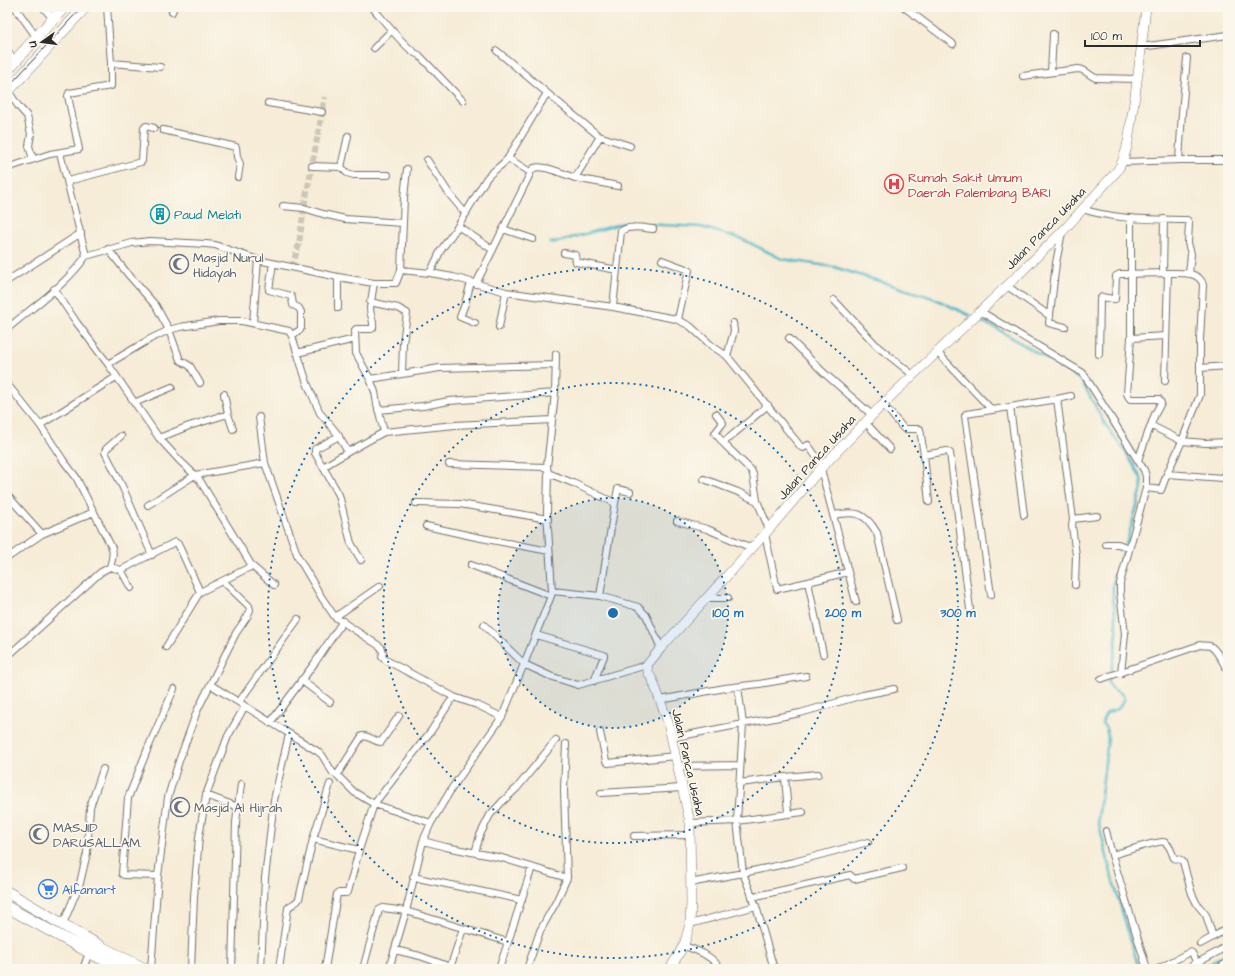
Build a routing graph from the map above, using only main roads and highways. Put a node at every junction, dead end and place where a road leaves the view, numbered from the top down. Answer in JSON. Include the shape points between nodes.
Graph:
{"nodes":[{"id":1,"x":64,"y":7,"type":"edge"},
{"id":2,"x":80,"y":9,"type":"edge"},
{"id":3,"x":7,"y":70,"type":"edge"},
{"id":4,"x":7,"y":91,"type":"edge"},
{"id":5,"x":7,"y":892,"type":"edge"},
{"id":6,"x":7,"y":907,"type":"edge"},
{"id":7,"x":92,"y":947,"type":"junction"},
{"id":8,"x":125,"y":969,"type":"edge"},
{"id":9,"x":145,"y":969,"type":"edge"}],
"edges":[{"from":1,"to":3,"type":"highway"},
{"from":2,"to":4,"type":"highway"},
{"from":5,"to":7,"type":"highway","via":[[63,924]]},
{"from":6,"to":7,"type":"highway"},
{"from":7,"to":8,"type":"highway"},
{"from":7,"to":9,"type":"highway"}]}
